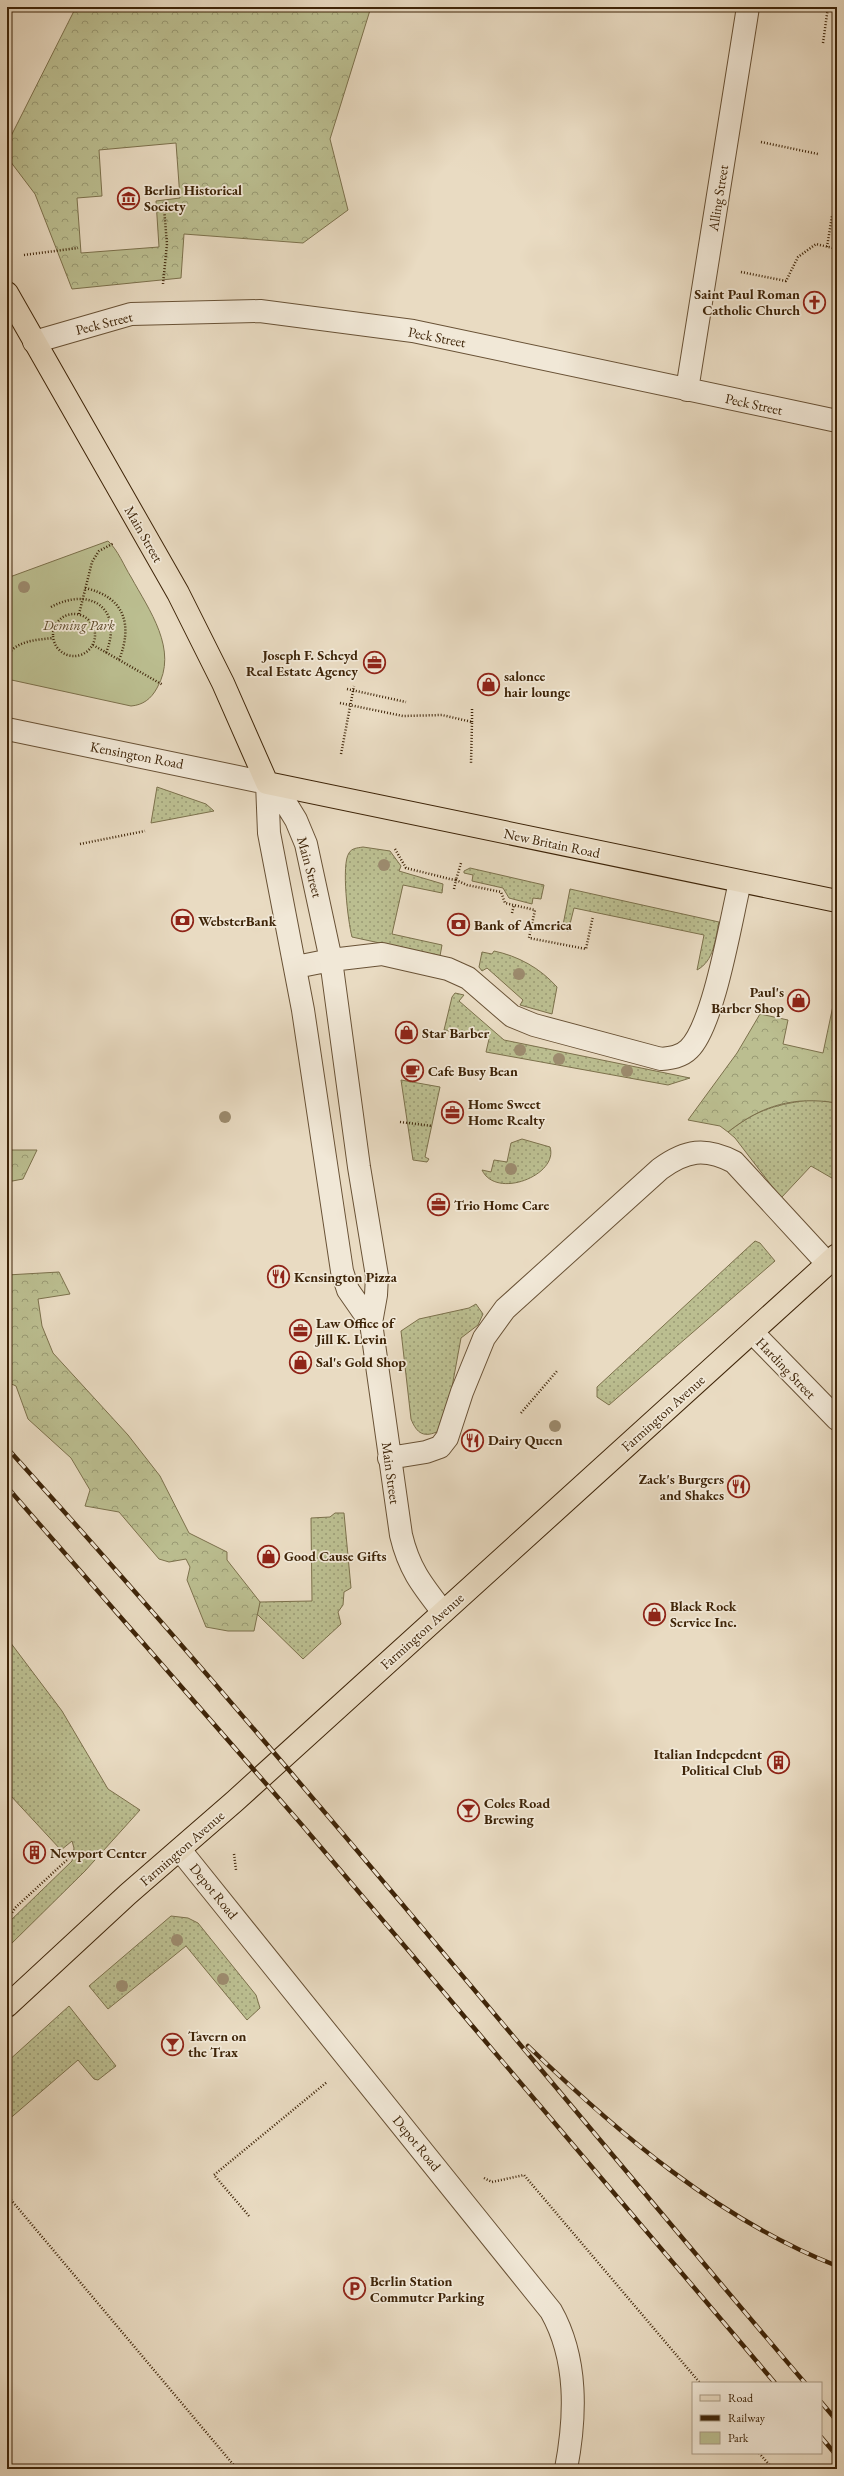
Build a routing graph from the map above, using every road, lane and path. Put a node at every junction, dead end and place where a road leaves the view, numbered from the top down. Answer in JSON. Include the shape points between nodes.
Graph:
{"nodes":[{"id":1,"x":748,"y":7,"type":"edge"},
{"id":2,"x":828,"y":7,"type":"edge"},
{"id":3,"x":823,"y":43,"type":"dead end"},
{"id":4,"x":761,"y":142,"type":"dead end"},
{"id":5,"x":818,"y":154,"type":"dead end"},
{"id":6,"x":164,"y":208,"type":"dead end"},
{"id":7,"x":837,"y":214,"type":"edge"},
{"id":8,"x":827,"y":247,"type":"junction"},
{"id":9,"x":78,"y":248,"type":"dead end"},
{"id":10,"x":837,"y":249,"type":"edge"},
{"id":11,"x":24,"y":255,"type":"dead end"},
{"id":12,"x":741,"y":272,"type":"dead end"},
{"id":13,"x":162,"y":289,"type":"dead end"},
{"id":14,"x":7,"y":293,"type":"edge"},
{"id":15,"x":34,"y":342,"type":"junction"},
{"id":16,"x":687,"y":390,"type":"junction"},
{"id":17,"x":837,"y":421,"type":"edge"},
{"id":18,"x":115,"y":543,"type":"dead end"},
{"id":19,"x":86,"y":588,"type":"junction"},
{"id":20,"x":83,"y":598,"type":"junction"},
{"id":21,"x":51,"y":607,"type":"dead end"},
{"id":22,"x":79,"y":614,"type":"junction"},
{"id":23,"x":53,"y":638,"type":"junction"},
{"id":24,"x":93,"y":645,"type":"junction"},
{"id":25,"x":106,"y":653,"type":"junction"},
{"id":26,"x":7,"y":655,"type":"edge"},
{"id":27,"x":119,"y":660,"type":"junction"},
{"id":28,"x":163,"y":685,"type":"dead end"},
{"id":29,"x":354,"y":686,"type":"dead end"},
{"id":30,"x":347,"y":690,"type":"dead end"},
{"id":31,"x":353,"y":690,"type":"junction"},
{"id":32,"x":406,"y":702,"type":"dead end"},
{"id":33,"x":340,"y":703,"type":"dead end"},
{"id":34,"x":350,"y":705,"type":"junction"},
{"id":35,"x":472,"y":707,"type":"dead end"},
{"id":36,"x":472,"y":722,"type":"junction"},
{"id":37,"x":7,"y":729,"type":"edge"},
{"id":38,"x":341,"y":754,"type":"dead end"},
{"id":39,"x":471,"y":762,"type":"dead end"},
{"id":40,"x":267,"y":783,"type":"junction"},
{"id":41,"x":145,"y":831,"type":"dead end"},
{"id":42,"x":80,"y":844,"type":"dead end"},
{"id":43,"x":395,"y":849,"type":"dead end"},
{"id":44,"x":461,"y":863,"type":"dead end"},
{"id":45,"x":456,"y":880,"type":"junction"},
{"id":46,"x":740,"y":882,"type":"junction"},
{"id":47,"x":454,"y":889,"type":"dead end"},
{"id":48,"x":837,"y":901,"type":"edge"},
{"id":49,"x":514,"y":905,"type":"junction"},
{"id":50,"x":512,"y":913,"type":"dead end"},
{"id":51,"x":593,"y":916,"type":"dead end"},
{"id":52,"x":331,"y":960,"type":"junction"},
{"id":53,"x":296,"y":967,"type":"junction"},
{"id":54,"x":400,"y":1122,"type":"dead end"},
{"id":55,"x":354,"y":1126,"type":"junction"},
{"id":56,"x":432,"y":1126,"type":"dead end"},
{"id":57,"x":322,"y":1130,"type":"junction"},
{"id":58,"x":370,"y":1226,"type":"junction"},
{"id":59,"x":336,"y":1230,"type":"junction"},
{"id":60,"x":832,"y":1259,"type":"edge"},
{"id":61,"x":371,"y":1324,"type":"junction"},
{"id":62,"x":753,"y":1333,"type":"junction"},
{"id":63,"x":557,"y":1371,"type":"dead end"},
{"id":64,"x":521,"y":1413,"type":"dead end"},
{"id":65,"x":837,"y":1419,"type":"edge"},
{"id":66,"x":389,"y":1458,"type":"junction"},
{"id":67,"x":444,"y":1612,"type":"junction"},
{"id":68,"x":180,"y":1850,"type":"junction"},
{"id":69,"x":234,"y":1854,"type":"dead end"},
{"id":70,"x":69,"y":1858,"type":"dead end"},
{"id":71,"x":239,"y":1875,"type":"dead end"},
{"id":72,"x":7,"y":1920,"type":"edge"},
{"id":73,"x":7,"y":2006,"type":"edge"},
{"id":74,"x":332,"y":2087,"type":"dead end"},
{"id":75,"x":482,"y":2177,"type":"dead end"},
{"id":76,"x":7,"y":2195,"type":"edge"},
{"id":77,"x":249,"y":2216,"type":"dead end"},
{"id":78,"x":699,"y":2382,"type":"edge"},
{"id":79,"x":760,"y":2454,"type":"edge"},
{"id":80,"x":237,"y":2469,"type":"edge"},
{"id":81,"x":566,"y":2469,"type":"edge"},
{"id":82,"x":773,"y":2469,"type":"edge"}],
"edges":[{"from":1,"to":16,"type":"street","name":"Alling Street"},
{"from":2,"to":3,"type":"path"},
{"from":4,"to":5,"type":"path"},
{"from":6,"to":13,"type":"path","via":[[167,244]]},
{"from":7,"to":8,"type":"path","via":[[832,216]]},
{"from":8,"to":10,"type":"path"},
{"from":8,"to":12,"type":"path","via":[[816,244],[798,257],[786,281]]},
{"from":9,"to":11,"type":"path"},
{"from":14,"to":15,"type":"main road","name":"Main Street"},
{"from":15,"to":16,"type":"street","name":"Peck Street","via":[[131,314],[260,311],[413,331]]},
{"from":15,"to":40,"type":"main road","name":"Main Street","via":[[178,594],[223,683]]},
{"from":16,"to":17,"type":"street","name":"Peck Street"},
{"from":18,"to":19,"type":"path","via":[[99,551],[95,557]]},
{"from":19,"to":20,"type":"path"},
{"from":19,"to":27,"type":"path","via":[[104,594],[120,608],[126,633]]},
{"from":20,"to":21,"type":"path","via":[[68,599]]},
{"from":20,"to":22,"type":"path"},
{"from":20,"to":25,"type":"path","via":[[98,604],[109,616],[112,631]]},
{"from":22,"to":23,"type":"path","via":[[62,617],[54,629]]},
{"from":22,"to":24,"type":"path","via":[[93,624]]},
{"from":23,"to":24,"type":"path","via":[[58,648],[69,655],[82,654]]},
{"from":23,"to":26,"type":"path","via":[[24,643],[12,649]]},
{"from":24,"to":25,"type":"path"},
{"from":25,"to":27,"type":"path"},
{"from":27,"to":28,"type":"path"},
{"from":29,"to":31,"type":"path"},
{"from":30,"to":31,"type":"path"},
{"from":31,"to":32,"type":"path"},
{"from":31,"to":34,"type":"path"},
{"from":33,"to":34,"type":"path"},
{"from":34,"to":36,"type":"path","via":[[404,716],[442,715]]},
{"from":34,"to":38,"type":"path"},
{"from":35,"to":36,"type":"path"},
{"from":36,"to":39,"type":"path"},
{"from":37,"to":40,"type":"street","name":"Kensington Road"},
{"from":40,"to":46,"type":"main road","name":"New Britain Road"},
{"from":40,"to":52,"type":"street","name":"Main Street","via":[[285,802],[306,844]]},
{"from":40,"to":53,"type":"street","name":"Main Street","via":[[269,833]]},
{"from":41,"to":42,"type":"path"},
{"from":43,"to":45,"type":"path","via":[[406,868]]},
{"from":44,"to":45,"type":"path"},
{"from":45,"to":47,"type":"path"},
{"from":45,"to":49,"type":"path","via":[[501,892],[505,903]]},
{"from":46,"to":48,"type":"main road","name":"New Britain Road"},
{"from":46,"to":52,"type":"street","via":[[708,1019],[693,1045],[687,1051],[671,1058],[661,1059],[534,1025],[512,1016],[468,978],[448,969],[382,954]]},
{"from":49,"to":50,"type":"path"},
{"from":49,"to":51,"type":"path","via":[[535,910],[529,938],[586,949]]},
{"from":52,"to":53,"type":"street"},
{"from":52,"to":55,"type":"street","name":"Main Street"},
{"from":53,"to":57,"type":"street","name":"Main Street"},
{"from":54,"to":56,"type":"path"},
{"from":55,"to":57,"type":"street"},
{"from":55,"to":58,"type":"street","name":"Main Street"},
{"from":57,"to":59,"type":"street","name":"Main Street"},
{"from":58,"to":59,"type":"street"},
{"from":58,"to":61,"type":"street","name":"Main Street","via":[[377,1276]]},
{"from":59,"to":61,"type":"street","name":"Main Street","via":[[344,1282]]},
{"from":60,"to":62,"type":"main road","name":"Farmington Avenue"},
{"from":60,"to":66,"type":"street","via":[[734,1162],[722,1156],[700,1152],[678,1156],[660,1169],[505,1309],[484,1338],[447,1438],[440,1447]]},
{"from":61,"to":66,"type":"street","name":"Main Street"},
{"from":62,"to":65,"type":"street","name":"Harding Street"},
{"from":62,"to":67,"type":"main road","name":"Farmington Avenue"},
{"from":63,"to":64,"type":"path"},
{"from":66,"to":67,"type":"street","name":"Main Street","via":[[407,1559],[419,1581]]},
{"from":67,"to":68,"type":"main road","name":"Farmington Avenue"},
{"from":68,"to":73,"type":"main road","name":"Farmington Avenue","via":[[128,1894]]},
{"from":68,"to":81,"type":"street","name":"Depot Road","via":[[551,2310],[567,2348],[571,2373],[573,2422]]},
{"from":69,"to":71,"type":"path"},
{"from":70,"to":72,"type":"path","via":[[16,1907]]},
{"from":74,"to":77,"type":"path","via":[[327,2081],[214,2175]]},
{"from":75,"to":78,"type":"path","via":[[492,2182],[524,2175]]},
{"from":76,"to":80,"type":"path"},
{"from":79,"to":82,"type":"path"}]}
